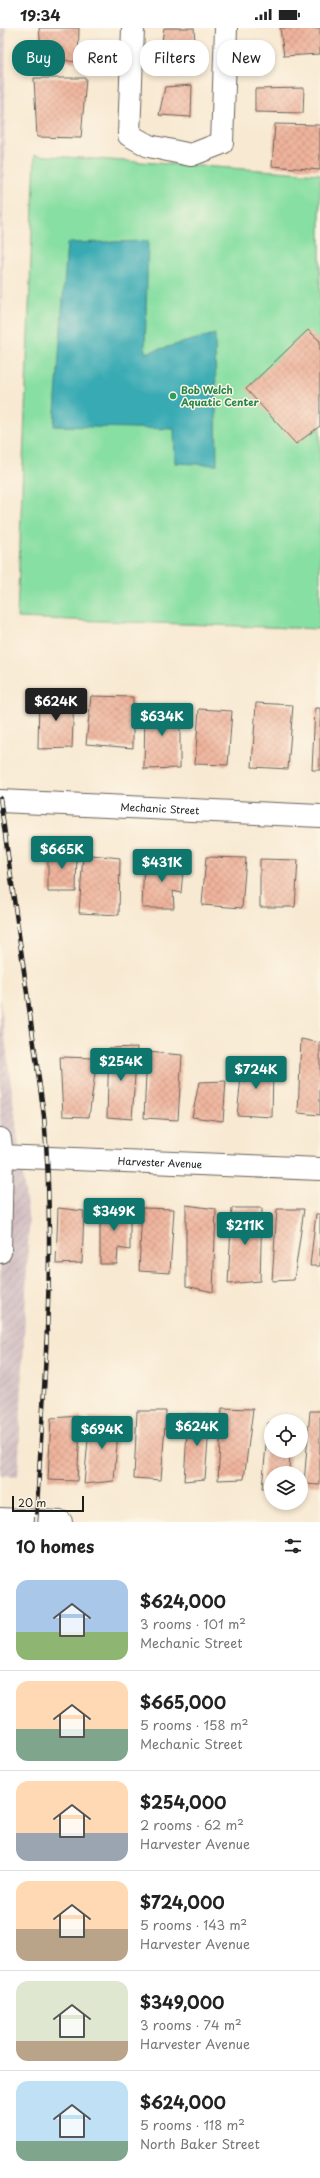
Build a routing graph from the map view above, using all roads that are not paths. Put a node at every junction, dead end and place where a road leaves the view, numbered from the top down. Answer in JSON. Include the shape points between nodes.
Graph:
{"nodes":[{"id":1,"x":132,"y":28,"type":"edge"},
{"id":2,"x":226,"y":28,"type":"edge"},
{"id":3,"x":0,"y":801,"type":"edge"},
{"id":4,"x":320,"y":816,"type":"edge"},
{"id":5,"x":1,"y":1151,"type":"edge"},
{"id":6,"x":320,"y":1169,"type":"edge"},
{"id":7,"x":0,"y":1252,"type":"edge"},
{"id":8,"x":0,"y":1519,"type":"edge"},
{"id":9,"x":61,"y":1522,"type":"edge"}],
"edges":[{"from":1,"to":2,"type":"street","via":[[129,135],[149,146],[192,155],[222,143]]},
{"from":3,"to":4,"type":"street","name":"Mechanic Street"},
{"from":5,"to":6,"type":"street","name":"Harvester Avenue"},
{"from":5,"to":7,"type":"street"},
{"from":8,"to":9,"type":"street"}]}
